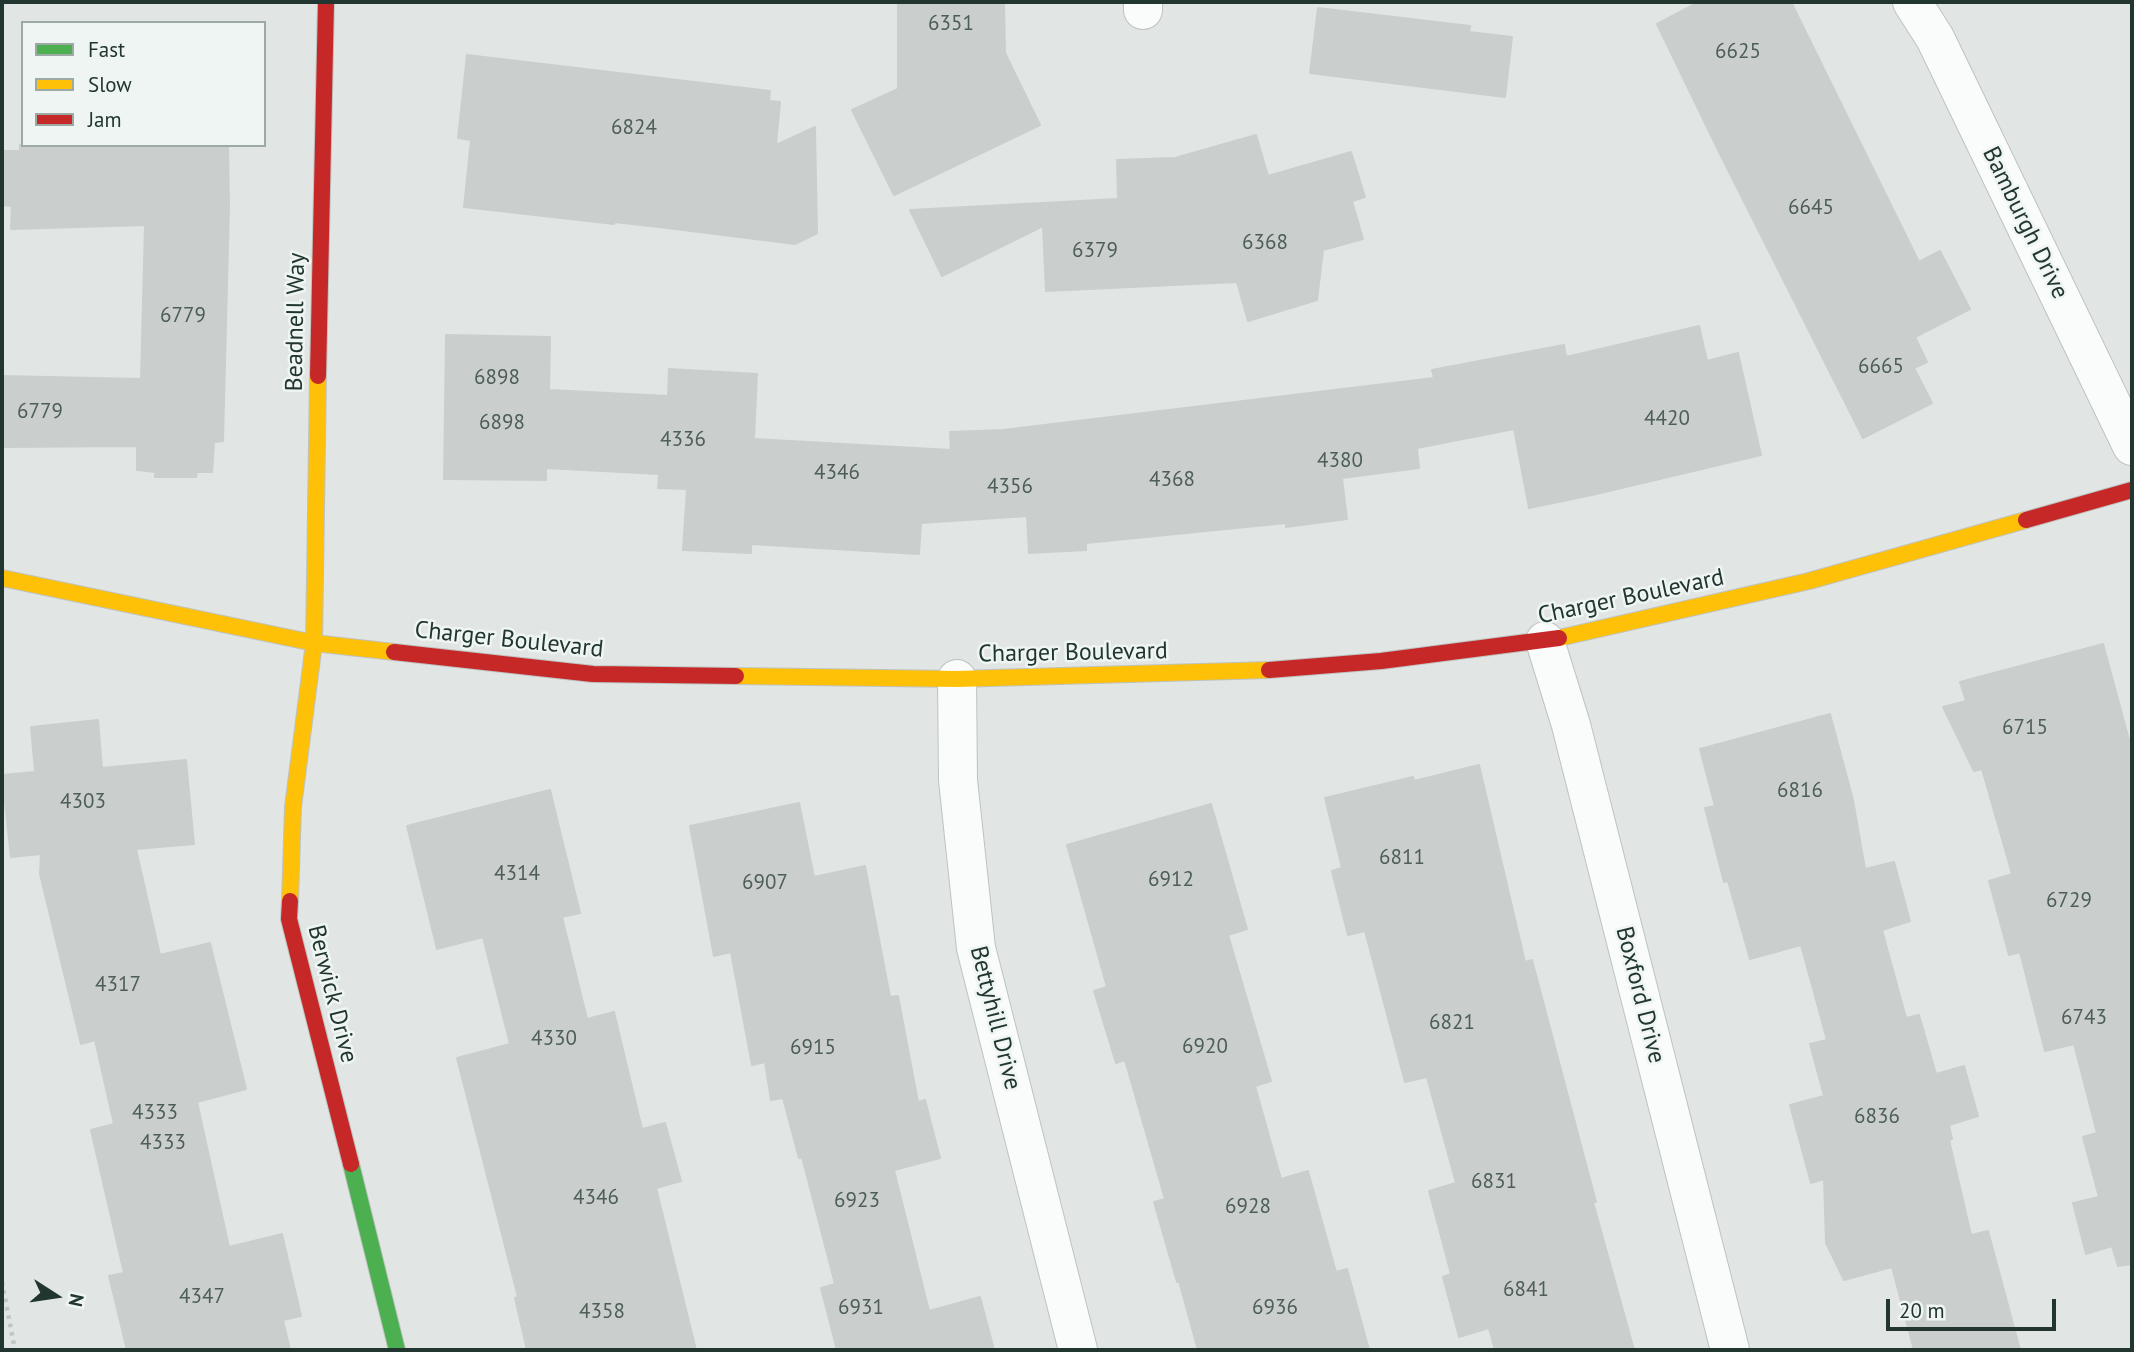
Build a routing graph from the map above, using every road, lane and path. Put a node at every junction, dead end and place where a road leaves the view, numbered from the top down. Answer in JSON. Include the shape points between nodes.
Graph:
{"nodes":[{"id":1,"x":326,"y":2,"type":"edge"},
{"id":2,"x":1912,"y":2,"type":"edge"},
{"id":3,"x":2132,"y":446,"type":"edge"},
{"id":4,"x":2132,"y":490,"type":"edge"},
{"id":5,"x":2,"y":578,"type":"edge"},
{"id":6,"x":1545,"y":641,"type":"junction"},
{"id":7,"x":314,"y":643,"type":"junction"},
{"id":8,"x":957,"y":679,"type":"junction"},
{"id":9,"x":2,"y":1282,"type":"edge"},
{"id":10,"x":15,"y":1350,"type":"edge"},
{"id":11,"x":397,"y":1350,"type":"edge"},
{"id":12,"x":1078,"y":1350,"type":"edge"},
{"id":13,"x":1730,"y":1350,"type":"edge"}],
"edges":[{"from":1,"to":7,"type":"street","name":"Beadnell Way"},
{"from":2,"to":3,"type":"street","name":"Bamburgh Drive","via":[[1935,38]]},
{"from":4,"to":6,"type":"street","name":"Charger Boulevard","via":[[1809,581]]},
{"from":5,"to":7,"type":"street","name":"Charger Boulevard"},
{"from":6,"to":8,"type":"street","name":"Charger Boulevard","via":[[1248,672]]},
{"from":6,"to":13,"type":"street","name":"Boxford Drive","via":[[1571,726]]},
{"from":7,"to":8,"type":"street","name":"Charger Boulevard","via":[[593,674]]},
{"from":7,"to":11,"type":"street","name":"Berwick Drive","via":[[293,807],[289,919]]},
{"from":8,"to":12,"type":"street","name":"Bettyhill Drive","via":[[958,780],[976,948]]},
{"from":9,"to":10,"type":"path"}]}
